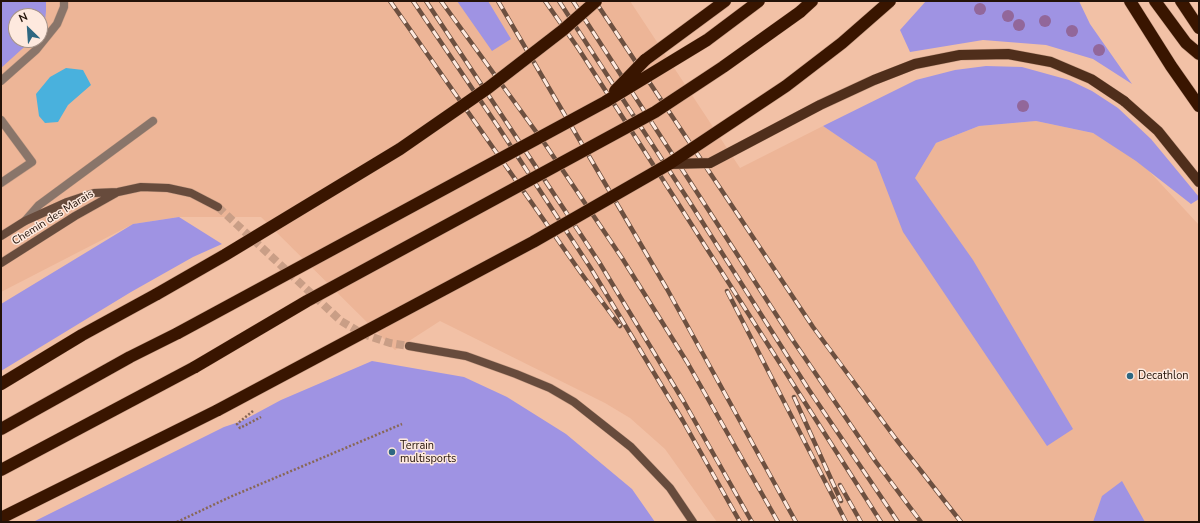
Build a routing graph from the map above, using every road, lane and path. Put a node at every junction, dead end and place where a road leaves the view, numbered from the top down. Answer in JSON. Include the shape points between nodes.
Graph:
{"nodes":[{"id":1,"x":64,"y":1,"type":"edge"},
{"id":2,"x":596,"y":1,"type":"edge"},
{"id":3,"x":725,"y":1,"type":"edge"},
{"id":4,"x":759,"y":1,"type":"edge"},
{"id":5,"x":812,"y":1,"type":"edge"},
{"id":6,"x":890,"y":1,"type":"edge"},
{"id":7,"x":1130,"y":1,"type":"edge"},
{"id":8,"x":1155,"y":1,"type":"edge"},
{"id":9,"x":1181,"y":1,"type":"edge"},
{"id":10,"x":1199,"y":28,"type":"edge"},
{"id":11,"x":1199,"y":54,"type":"edge"},
{"id":12,"x":1,"y":81,"type":"edge"},
{"id":13,"x":605,"y":102,"type":"junction"},
{"id":14,"x":1199,"y":106,"type":"edge"},
{"id":15,"x":1,"y":120,"type":"edge"},
{"id":16,"x":153,"y":121,"type":"dead end"},
{"id":17,"x":669,"y":164,"type":"junction"},
{"id":18,"x":1199,"y":182,"type":"edge"},
{"id":19,"x":1,"y":183,"type":"edge"},
{"id":20,"x":118,"y":192,"type":"junction"},
{"id":21,"x":218,"y":207,"type":"tunnel mouth"},
{"id":22,"x":25,"y":221,"type":"junction"},
{"id":23,"x":1,"y":236,"type":"edge"},
{"id":24,"x":1,"y":263,"type":"edge"},
{"id":25,"x":409,"y":346,"type":"tunnel mouth"},
{"id":26,"x":1,"y":384,"type":"edge"},
{"id":27,"x":253,"y":391,"type":"junction"},
{"id":28,"x":261,"y":417,"type":"dead end"},
{"id":29,"x":402,"y":424,"type":"dead end"},
{"id":30,"x":1,"y":429,"type":"edge"},
{"id":31,"x":1,"y":470,"type":"edge"},
{"id":32,"x":1,"y":518,"type":"edge"},
{"id":33,"x":177,"y":522,"type":"edge"},
{"id":34,"x":693,"y":522,"type":"edge"}],
"edges":[{"from":1,"to":12,"type":"lane","via":[[63,12],[57,24],[36,50]]},
{"from":2,"to":26,"type":"highway","bridge":true,"via":[[488,88],[400,149],[225,255],[82,335]]},
{"from":3,"to":13,"type":"highway","bridge":true,"via":[[644,60]]},
{"from":4,"to":13,"type":"highway","bridge":true,"via":[[707,40]]},
{"from":5,"to":31,"type":"highway","bridge":true,"via":[[723,67],[655,112],[307,301],[195,367]]},
{"from":6,"to":17,"type":"highway","bridge":true,"via":[[842,44],[786,86]]},
{"from":7,"to":14,"type":"highway"},
{"from":8,"to":11,"type":"highway","via":[[1186,43]]},
{"from":9,"to":10,"type":"highway"},
{"from":13,"to":30,"type":"highway","bridge":true},
{"from":15,"to":19,"type":"lane","via":[[32,162]]},
{"from":16,"to":22,"type":"lane","via":[[39,205]]},
{"from":17,"to":18,"type":"main road","bridge":true,"via":[[710,163],[820,105],[915,64],[960,55],[1008,54],[1051,62],[1091,79],[1124,101],[1158,131]]},
{"from":17,"to":27,"type":"highway","bridge":true,"via":[[533,242]]},
{"from":20,"to":21,"type":"street","name":"Chemin des Marais","via":[[141,187],[168,188],[191,193]]},
{"from":20,"to":22,"type":"street","name":"Chemin des Marais","via":[[94,193]]},
{"from":20,"to":24,"type":"street","name":"Chemin des Marais","via":[[74,216]]},
{"from":22,"to":23,"type":"street","name":"Chemin des Marais"},
{"from":25,"to":34,"type":"street","via":[[466,356],[523,377],[574,402],[631,447],[670,488]]},
{"from":27,"to":28,"type":"path","via":[[260,405],[237,424],[240,428]]},
{"from":27,"to":32,"type":"highway","bridge":true},
{"from":29,"to":33,"type":"path","via":[[230,496]]}]}
